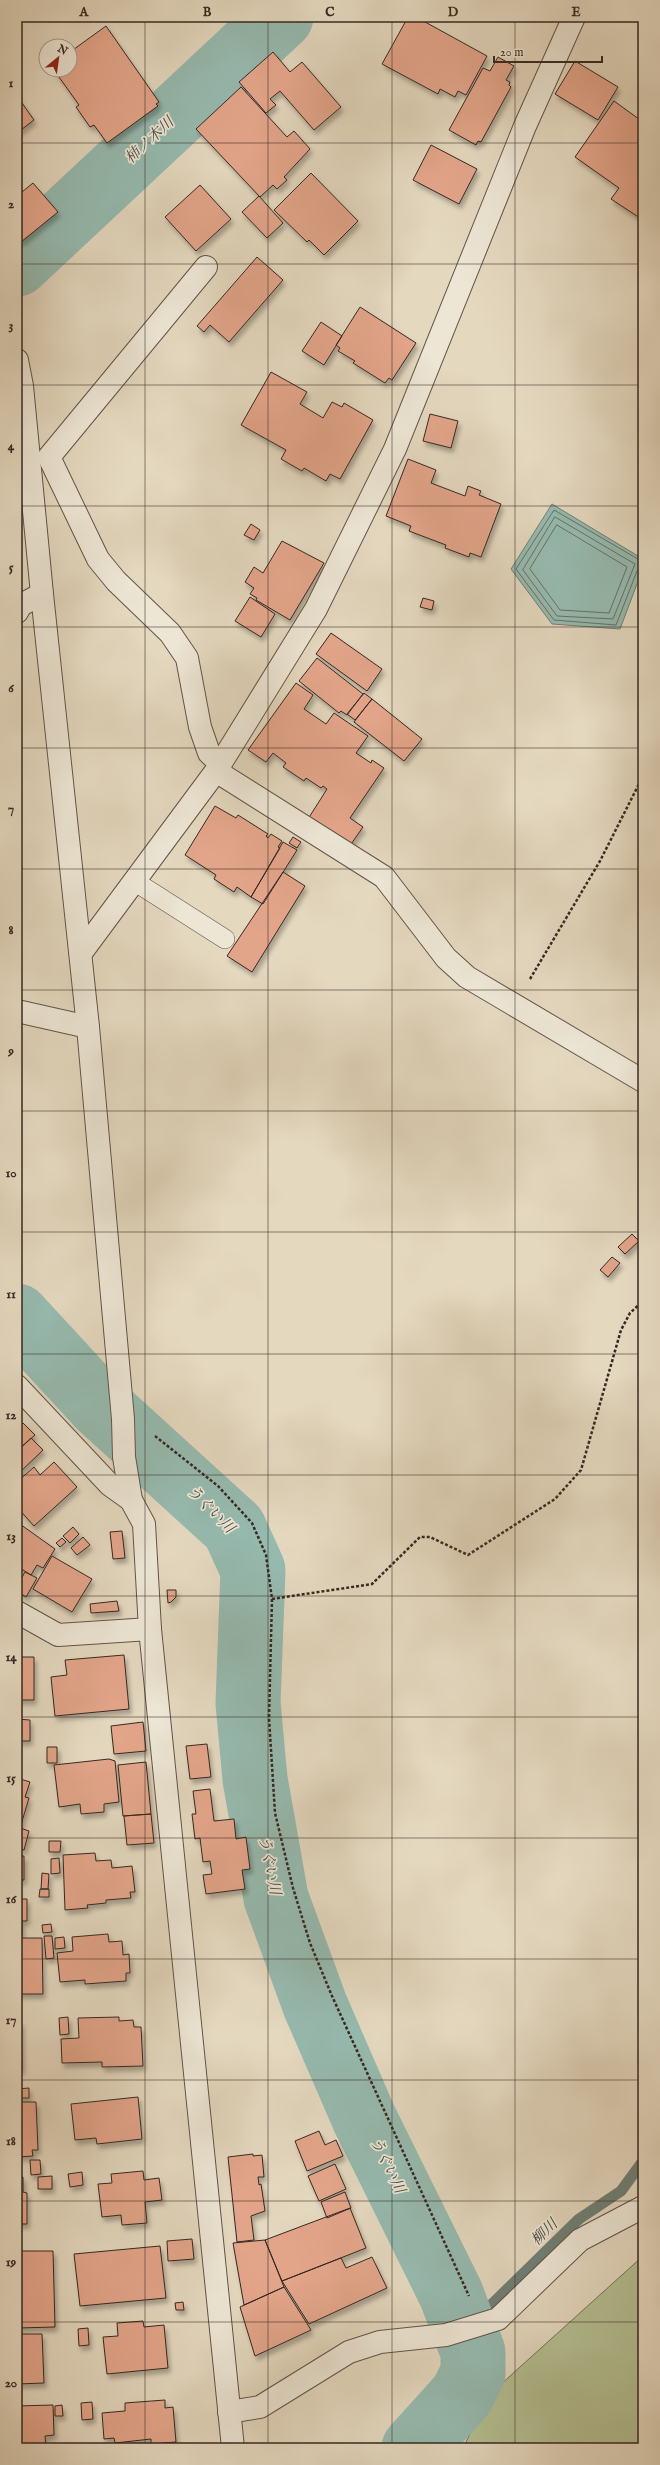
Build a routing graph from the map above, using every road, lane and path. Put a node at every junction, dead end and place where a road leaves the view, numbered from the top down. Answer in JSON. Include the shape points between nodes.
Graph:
{"nodes":[{"id":1,"x":574,"y":17,"type":"edge"},
{"id":2,"x":206,"y":267,"type":"dead end"},
{"id":3,"x":17,"y":360,"type":"edge"},
{"id":4,"x":39,"y":457,"type":"junction"},
{"id":5,"x":42,"y":594,"type":"junction"},
{"id":6,"x":17,"y":612,"type":"edge"},
{"id":7,"x":218,"y":767,"type":"junction"},
{"id":8,"x":643,"y":776,"type":"edge"},
{"id":9,"x":134,"y":881,"type":"junction"},
{"id":10,"x":226,"y":939,"type":"dead end"},
{"id":11,"x":81,"y":953,"type":"junction"},
{"id":12,"x":514,"y":1005,"type":"junction"},
{"id":13,"x":17,"y":1011,"type":"edge"},
{"id":14,"x":88,"y":1027,"type":"junction"},
{"id":15,"x":643,"y":1081,"type":"edge"},
{"id":16,"x":643,"y":1301,"type":"edge"},
{"id":17,"x":17,"y":1386,"type":"edge"},
{"id":18,"x":123,"y":1416,"type":"junction"},
{"id":19,"x":130,"y":1500,"type":"junction"},
{"id":20,"x":272,"y":1599,"type":"junction"},
{"id":21,"x":17,"y":1612,"type":"edge"},
{"id":22,"x":150,"y":1629,"type":"junction"},
{"id":23,"x":643,"y":2207,"type":"edge"},
{"id":24,"x":482,"y":2324,"type":"junction"},
{"id":25,"x":229,"y":2412,"type":"junction"},
{"id":26,"x":233,"y":2448,"type":"edge"}],
"edges":[{"from":1,"to":7,"type":"street","via":[[525,126],[395,449],[316,609]]},
{"from":2,"to":4,"type":"street"},
{"from":3,"to":4,"type":"street"},
{"from":4,"to":5,"type":"street"},
{"from":4,"to":7,"type":"street","via":[[98,559],[116,581],[170,633],[187,658],[200,727],[208,753]]},
{"from":5,"to":6,"type":"street","via":[[21,605]]},
{"from":5,"to":11,"type":"street"},
{"from":7,"to":9,"type":"street"},
{"from":7,"to":12,"type":"street","via":[[384,877],[446,958],[467,977]]},
{"from":8,"to":12,"type":"path","via":[[600,861]]},
{"from":9,"to":10,"type":"lane"},
{"from":9,"to":11,"type":"street"},
{"from":11,"to":14,"type":"street"},
{"from":12,"to":15,"type":"street"},
{"from":13,"to":14,"type":"street"},
{"from":14,"to":18,"type":"street"},
{"from":16,"to":20,"type":"path","via":[[630,1313],[621,1330],[581,1470],[555,1499],[468,1555],[430,1537],[420,1537],[372,1584]]},
{"from":17,"to":19,"type":"street","via":[[110,1485]]},
{"from":18,"to":19,"type":"street","via":[[124,1457]]},
{"from":18,"to":20,"type":"path","via":[[218,1486],[252,1523],[266,1554]]},
{"from":19,"to":22,"type":"street","via":[[144,1524]]},
{"from":20,"to":24,"type":"path","via":[[269,1718],[275,1813],[292,1888],[310,1943],[332,1996]]},
{"from":21,"to":22,"type":"street","via":[[58,1635]]},
{"from":22,"to":25,"type":"street"},
{"from":23,"to":24,"type":"street","via":[[580,2240],[498,2319]]},
{"from":24,"to":25,"type":"street","via":[[446,2335],[380,2342],[348,2352],[260,2407]]},
{"from":25,"to":26,"type":"street"}]}
